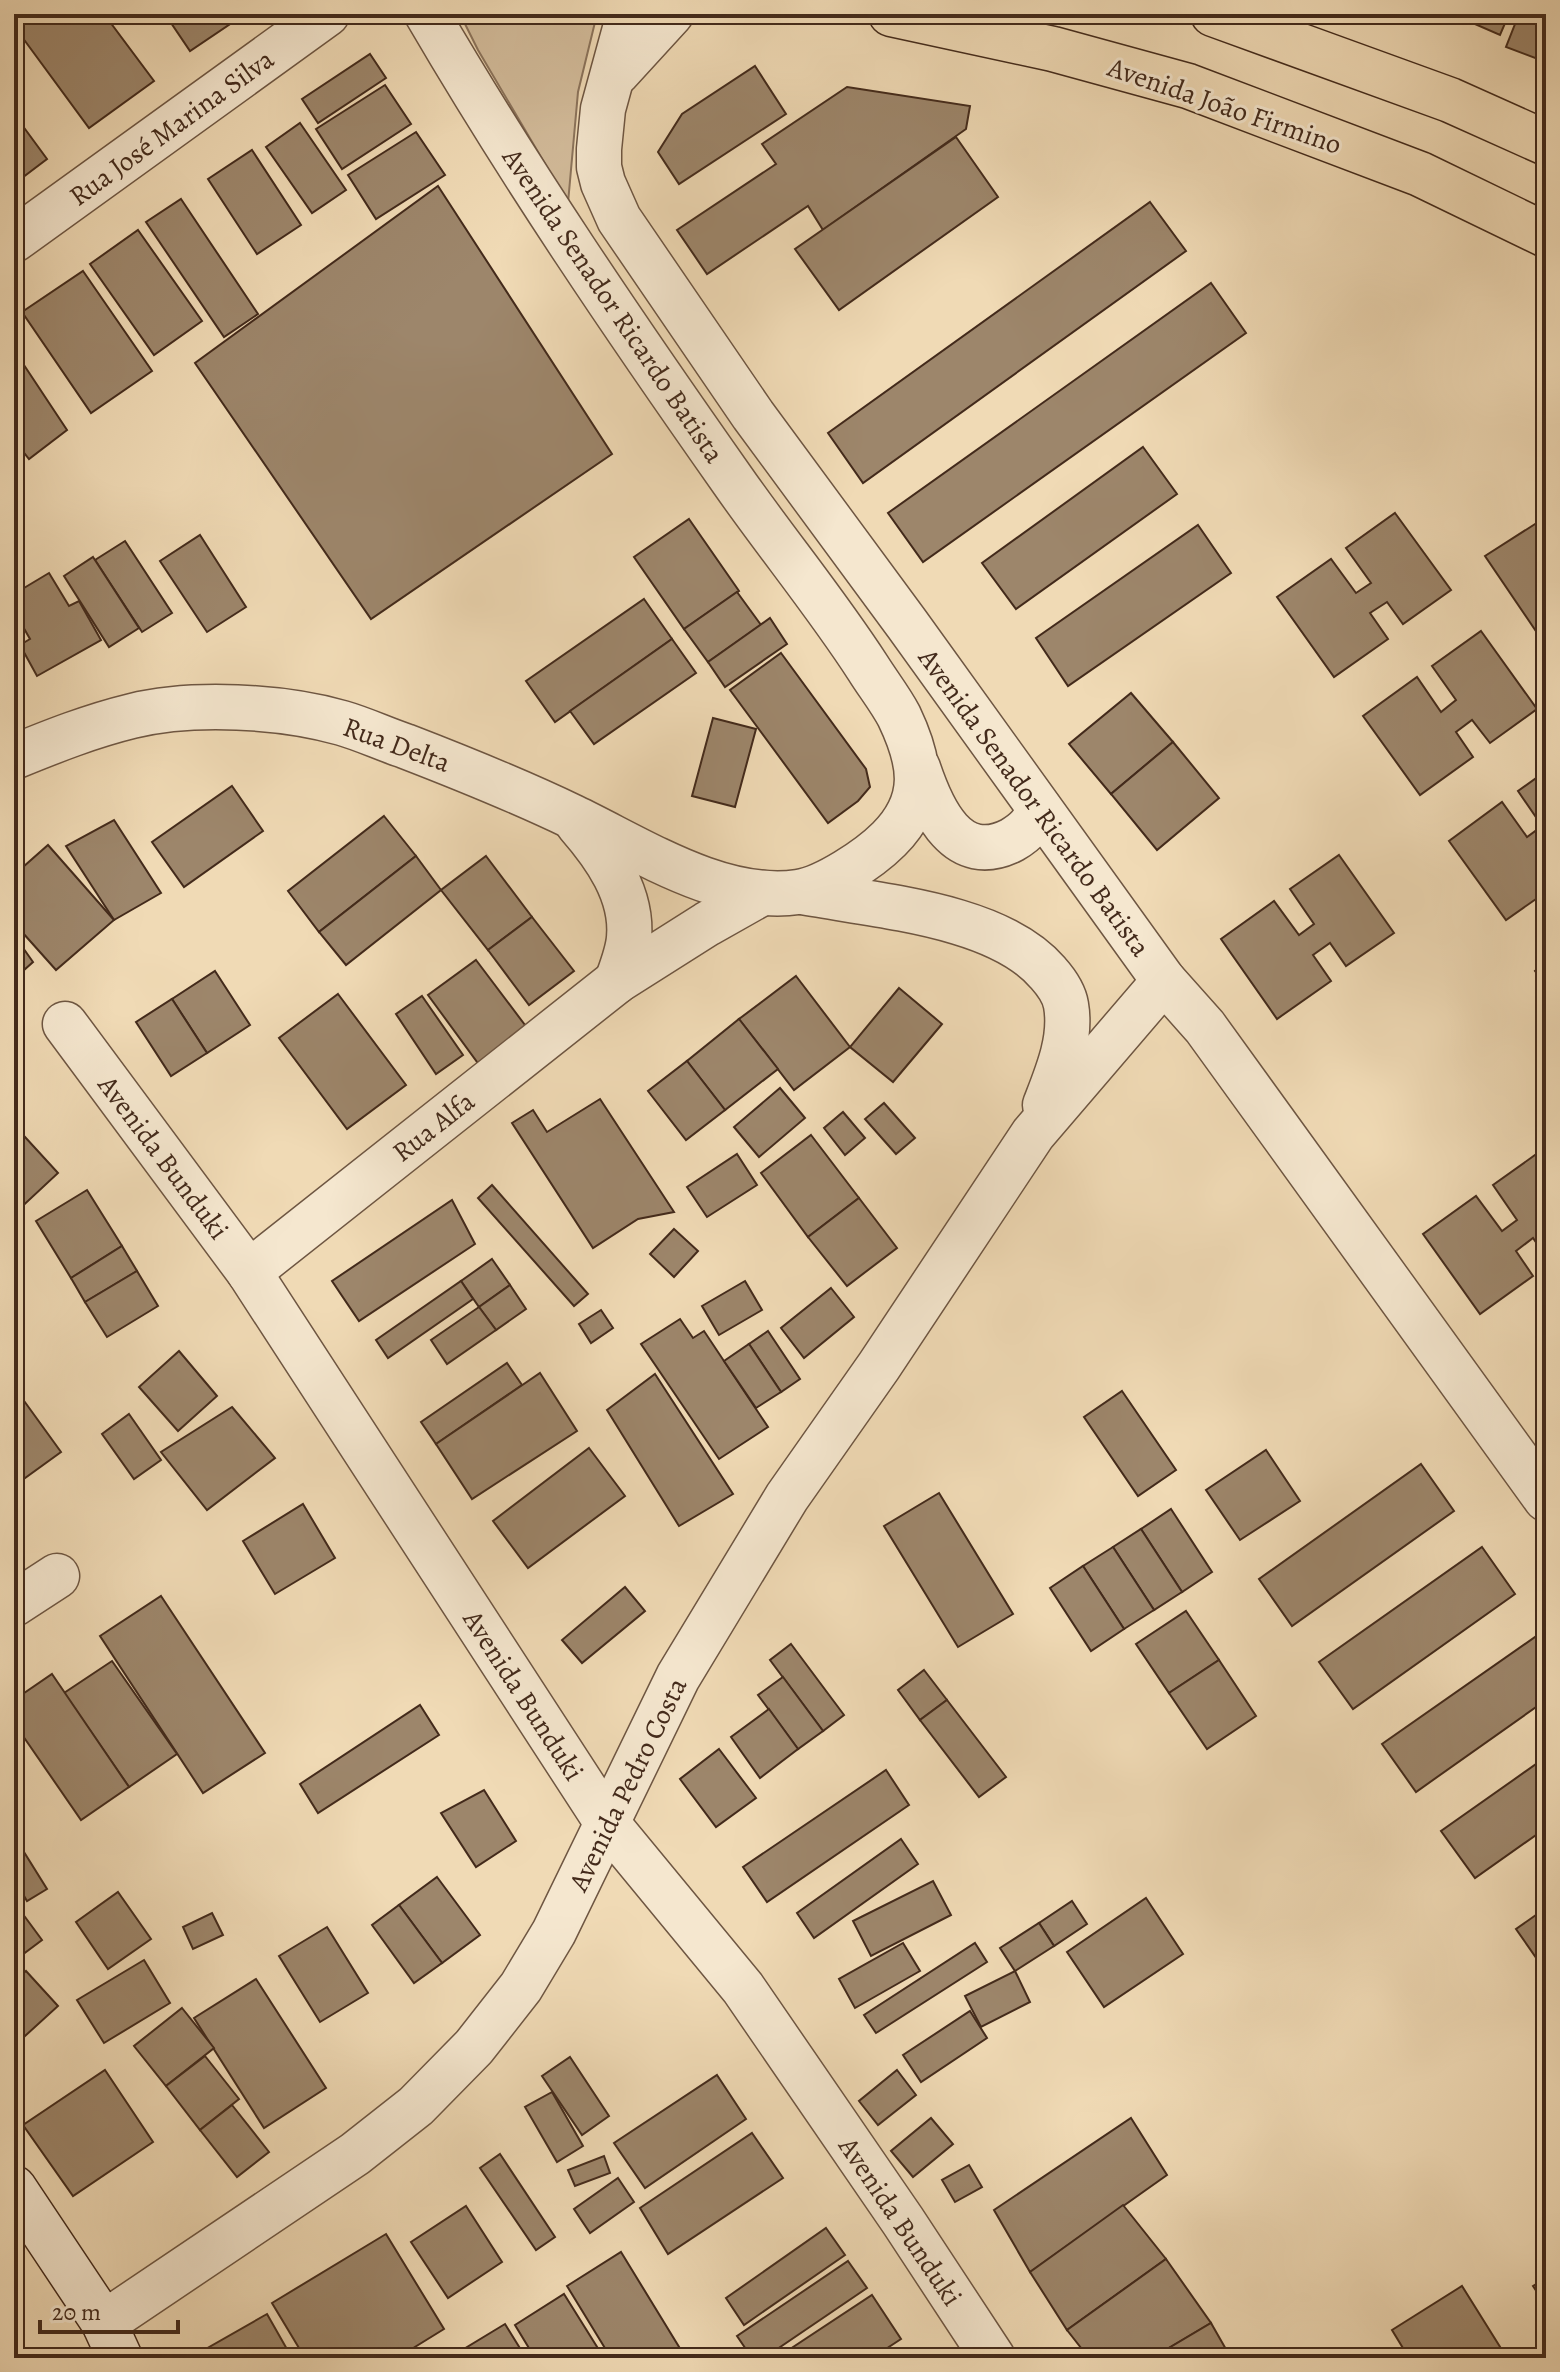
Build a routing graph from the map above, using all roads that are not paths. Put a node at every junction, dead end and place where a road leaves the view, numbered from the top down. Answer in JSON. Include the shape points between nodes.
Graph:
{"nodes":[{"id":1,"x":327,"y":14,"type":"edge"},
{"id":2,"x":427,"y":14,"type":"edge"},
{"id":3,"x":629,"y":14,"type":"edge"},
{"id":4,"x":671,"y":14,"type":"edge"},
{"id":5,"x":891,"y":14,"type":"edge"},
{"id":6,"x":1213,"y":14,"type":"edge"},
{"id":7,"x":613,"y":77,"type":"junction"},
{"id":8,"x":1546,"y":143,"type":"edge"},
{"id":9,"x":1546,"y":235,"type":"edge"},
{"id":10,"x":14,"y":240,"type":"edge"},
{"id":11,"x":14,"y":757,"type":"edge"},
{"id":12,"x":918,"y":768,"type":"junction"},
{"id":13,"x":1039,"y":808,"type":"junction"},
{"id":14,"x":572,"y":816,"type":"junction"},
{"id":15,"x":782,"y":892,"type":"junction"},
{"id":16,"x":617,"y":981,"type":"junction"},
{"id":17,"x":1164,"y":981,"type":"junction"},
{"id":18,"x":65,"y":1024,"type":"dead end"},
{"id":19,"x":1033,"y":1134,"type":"junction"},
{"id":20,"x":249,"y":1272,"type":"junction"},
{"id":21,"x":1546,"y":1499,"type":"edge"},
{"id":22,"x":57,"y":1576,"type":"dead end"},
{"id":23,"x":14,"y":1604,"type":"edge"},
{"id":24,"x":607,"y":1823,"type":"junction"},
{"id":25,"x":14,"y":2188,"type":"edge"},
{"id":26,"x":112,"y":2340,"type":"edge"},
{"id":27,"x":993,"y":2358,"type":"edge"}],
"edges":[{"from":1,"to":10,"type":"street","name":"Rua José Marina Silva"},
{"from":2,"to":12,"type":"street","name":"Avenida Senador Ricardo Batista","via":[[540,198],[733,481],[846,634],[897,713]]},
{"from":3,"to":7,"type":"street","name":"Avenida Senador Ricardo Batista"},
{"from":4,"to":7,"type":"street","name":"Avenida Senador Ricardo Batista"},
{"from":5,"to":9,"type":"main road","name":"Avenida João Firmino","via":[[1053,49],[1188,86],[1420,174]]},
{"from":6,"to":8,"type":"main road","via":[[1450,100]]},
{"from":7,"to":13,"type":"street","name":"Avenida Senador Ricardo Batista","via":[[603,109],[599,167],[619,219],[753,415]]},
{"from":11,"to":14,"type":"street","name":"Rua Delta","via":[[137,715],[202,707],[270,710],[342,723]]},
{"from":12,"to":13,"type":"street","name":"Avenida Senador Ricardo Batista","via":[[944,824],[972,845],[1014,838],[1037,819]]},
{"from":12,"to":15,"type":"street","via":[[916,794],[887,841],[832,879]]},
{"from":13,"to":17,"type":"street","name":"Avenida Senador Ricardo Batista"},
{"from":14,"to":15,"type":"street","name":"Rua Delta","via":[[688,873]]},
{"from":14,"to":16,"type":"street","via":[[615,874],[626,905],[629,940]]},
{"from":15,"to":16,"type":"street","name":"Rua Alfa","via":[[695,931]]},
{"from":15,"to":19,"type":"street","name":"Rua Delta","via":[[945,918],[1019,947],[1044,968],[1066,1005],[1066,1040]]},
{"from":16,"to":20,"type":"street","name":"Rua Alfa"},
{"from":17,"to":19,"type":"street"},
{"from":17,"to":21,"type":"street","name":"Avenida Senador Ricardo Batista","via":[[1205,1027]]},
{"from":18,"to":20,"type":"street","name":"Avenida Bunduki"},
{"from":19,"to":24,"type":"street","name":"Avenida Pedro Costa","via":[[787,1497],[678,1677]]},
{"from":20,"to":24,"type":"street","name":"Avenida Bunduki"},
{"from":22,"to":23,"type":"street"},
{"from":24,"to":26,"type":"street","name":"Avenida Pedro Costa","via":[[554,1932],[521,1987],[474,2047],[416,2106]]},
{"from":24,"to":27,"type":"street","name":"Avenida Bunduki","via":[[743,1988]]},
{"from":25,"to":26,"type":"street"}]}
